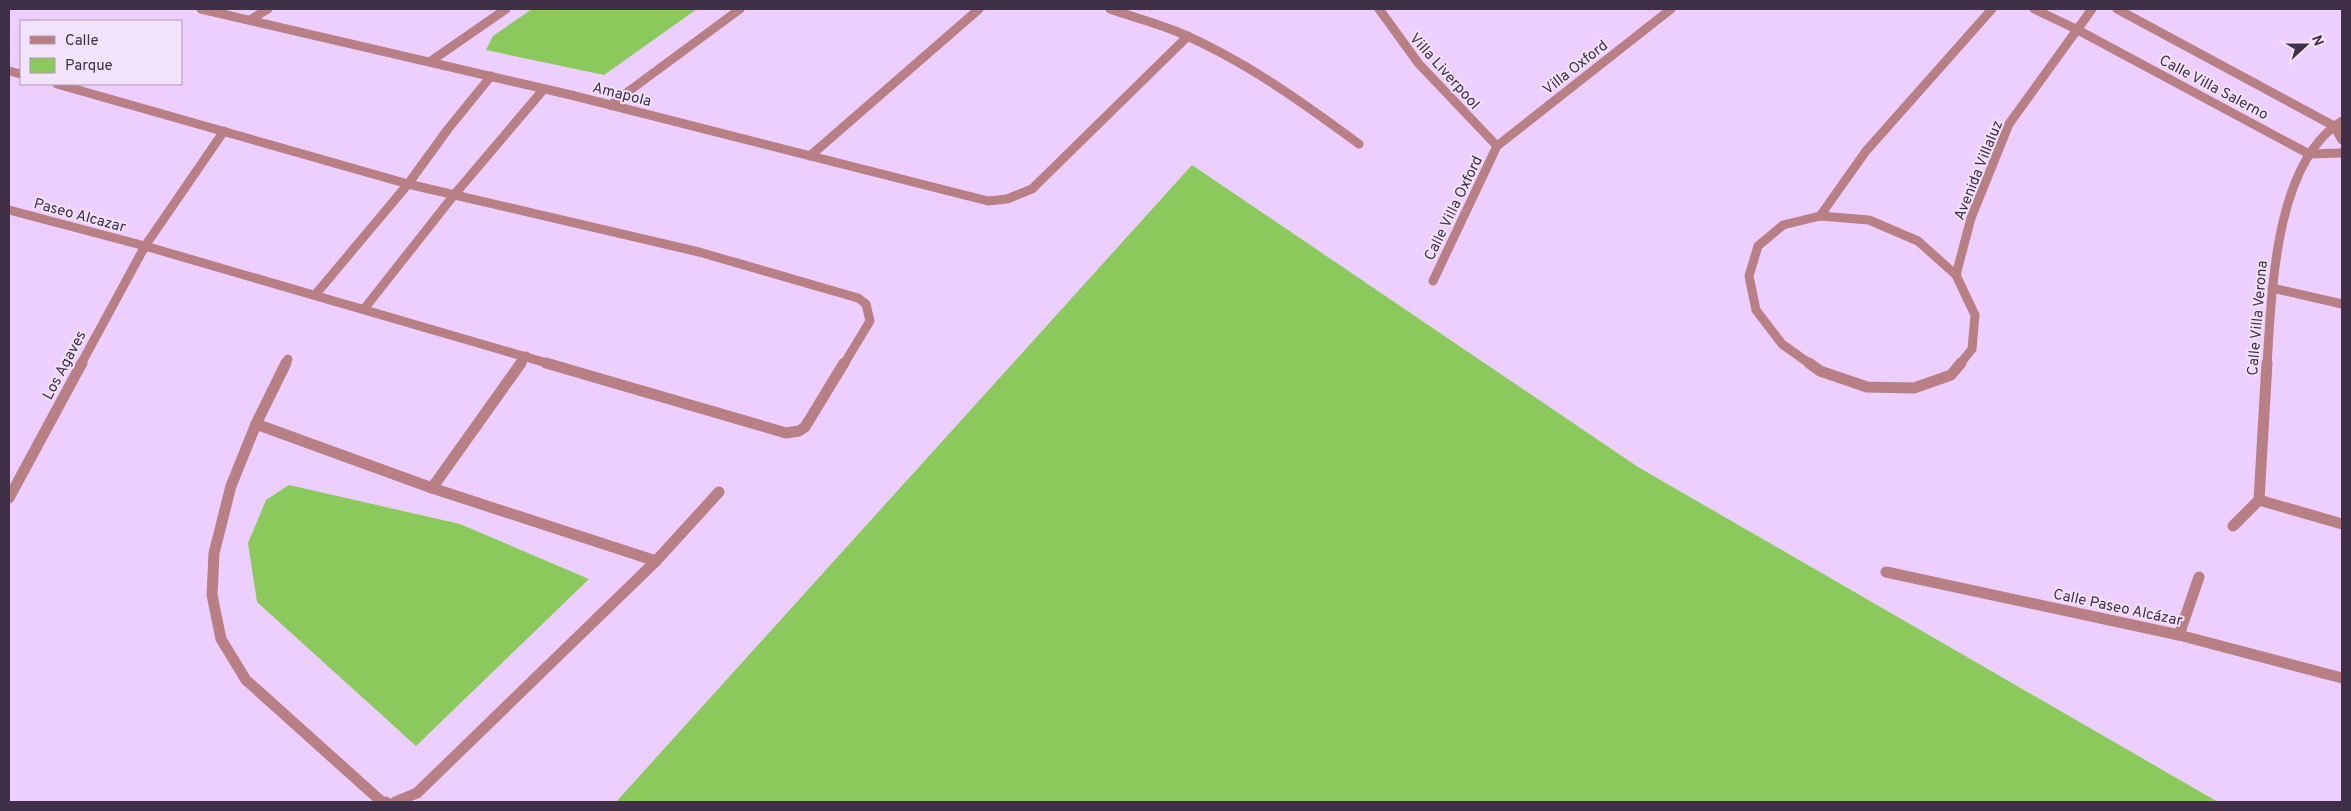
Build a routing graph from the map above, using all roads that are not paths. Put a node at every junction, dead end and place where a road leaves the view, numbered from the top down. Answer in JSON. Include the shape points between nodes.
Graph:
{"nodes":[{"id":1,"x":202,"y":9,"type":"edge"},
{"id":2,"x":268,"y":9,"type":"edge"},
{"id":3,"x":506,"y":9,"type":"edge"},
{"id":4,"x":740,"y":9,"type":"edge"},
{"id":5,"x":979,"y":9,"type":"edge"},
{"id":6,"x":1110,"y":9,"type":"edge"},
{"id":7,"x":1379,"y":9,"type":"edge"},
{"id":8,"x":1671,"y":9,"type":"edge"},
{"id":9,"x":1992,"y":9,"type":"edge"},
{"id":10,"x":2034,"y":9,"type":"edge"},
{"id":11,"x":2092,"y":9,"type":"edge"},
{"id":12,"x":2117,"y":9,"type":"edge"},
{"id":13,"x":250,"y":20,"type":"junction"},
{"id":14,"x":2076,"y":29,"type":"junction"},
{"id":15,"x":1188,"y":36,"type":"junction"},
{"id":16,"x":431,"y":61,"type":"junction"},
{"id":17,"x":491,"y":76,"type":"junction"},
{"id":18,"x":61,"y":85,"type":"edge"},
{"id":19,"x":543,"y":90,"type":"junction"},
{"id":20,"x":610,"y":105,"type":"junction"},
{"id":21,"x":2338,"y":123,"type":"edge"},
{"id":22,"x":224,"y":130,"type":"junction"},
{"id":23,"x":2342,"y":140,"type":"edge"},
{"id":24,"x":1359,"y":144,"type":"dead end"},
{"id":25,"x":1497,"y":146,"type":"junction"},
{"id":26,"x":2342,"y":153,"type":"edge"},
{"id":27,"x":2309,"y":154,"type":"junction"},
{"id":28,"x":810,"y":156,"type":"junction"},
{"id":29,"x":408,"y":184,"type":"junction"},
{"id":30,"x":454,"y":195,"type":"junction"},
{"id":31,"x":9,"y":210,"type":"edge"},
{"id":32,"x":1820,"y":216,"type":"junction"},
{"id":33,"x":145,"y":246,"type":"junction"},
{"id":34,"x":1956,"y":275,"type":"junction"},
{"id":35,"x":1433,"y":281,"type":"dead end"},
{"id":36,"x":2272,"y":288,"type":"junction"},
{"id":37,"x":315,"y":295,"type":"junction"},
{"id":38,"x":2342,"y":304,"type":"edge"},
{"id":39,"x":364,"y":309,"type":"junction"},
{"id":40,"x":526,"y":356,"type":"junction"},
{"id":41,"x":288,"y":359,"type":"dead end"},
{"id":42,"x":256,"y":424,"type":"junction"},
{"id":43,"x":432,"y":488,"type":"junction"},
{"id":44,"x":719,"y":492,"type":"dead end"},
{"id":45,"x":9,"y":498,"type":"edge"},
{"id":46,"x":2258,"y":500,"type":"junction"},
{"id":47,"x":2342,"y":524,"type":"edge"},
{"id":48,"x":2233,"y":526,"type":"dead end"},
{"id":49,"x":656,"y":561,"type":"junction"},
{"id":50,"x":1886,"y":572,"type":"dead end"},
{"id":51,"x":2199,"y":577,"type":"dead end"},
{"id":52,"x":2179,"y":635,"type":"junction"},
{"id":53,"x":2342,"y":678,"type":"edge"},
{"id":54,"x":386,"y":802,"type":"edge"},
{"id":55,"x":396,"y":802,"type":"edge"}],
"edges":[{"from":1,"to":13,"type":"street","name":"Amapola"},
{"from":2,"to":13,"type":"street"},
{"from":3,"to":16,"type":"street"},
{"from":4,"to":20,"type":"street"},
{"from":5,"to":28,"type":"street"},
{"from":6,"to":15,"type":"street"},
{"from":7,"to":25,"type":"street","name":"Villa Liverpool","via":[[1394,34],[1434,82]]},
{"from":8,"to":25,"type":"street","name":"Villa Oxford"},
{"from":9,"to":32,"type":"street","via":[[1866,151]]},
{"from":10,"to":14,"type":"street","name":"Calle Villa Salerno"},
{"from":11,"to":14,"type":"street","name":"Avenida Villaluz"},
{"from":12,"to":21,"type":"street","name":"Calle Villa Salerno"},
{"from":13,"to":16,"type":"street","name":"Amapola"},
{"from":14,"to":27,"type":"street","name":"Calle Villa Salerno"},
{"from":14,"to":34,"type":"street","name":"Avenida Villaluz","via":[[2009,124],[1971,218]]},
{"from":15,"to":24,"type":"street","via":[[1246,65],[1297,97]]},
{"from":15,"to":28,"type":"street","name":"Amapola","via":[[1032,189],[1013,199],[980,201]]},
{"from":16,"to":17,"type":"street","name":"Amapola"},
{"from":17,"to":19,"type":"street","name":"Amapola"},
{"from":17,"to":29,"type":"street"},
{"from":18,"to":22,"type":"street"},
{"from":19,"to":20,"type":"street","name":"Amapola"},
{"from":19,"to":30,"type":"street"},
{"from":20,"to":28,"type":"street","name":"Amapola"},
{"from":21,"to":23,"type":"street"},
{"from":21,"to":27,"type":"street","name":"Calle Villa Verona"},
{"from":22,"to":29,"type":"street","name":"Paseo Alcazar"},
{"from":22,"to":33,"type":"street","name":"Los Agaves"},
{"from":25,"to":35,"type":"street","name":"Calle Villa Oxford"},
{"from":26,"to":27,"type":"street","name":"Calle Villa Salerno"},
{"from":27,"to":36,"type":"street","name":"Calle Villa Verona","via":[[2287,202]]},
{"from":29,"to":30,"type":"street","name":"Paseo Alcazar"},
{"from":29,"to":37,"type":"street"},
{"from":30,"to":39,"type":"street"},
{"from":30,"to":40,"type":"street","name":"Paseo Alcazar","via":[[699,252],[858,298],[870,312],[870,321],[805,427],[792,433]]},
{"from":31,"to":33,"type":"street","name":"Paseo Alcazar"},
{"from":32,"to":34,"type":"street","via":[[1869,220],[1918,241]]},
{"from":32,"to":34,"type":"street","via":[[1783,225],[1758,246],[1749,276],[1756,310],[1782,344],[1820,371],[1868,387],[1914,388],[1951,375],[1972,349],[1975,315]]},
{"from":33,"to":37,"type":"street","name":"Paseo Alcazar"},
{"from":33,"to":45,"type":"street","name":"Los Agaves"},
{"from":36,"to":38,"type":"street"},
{"from":36,"to":46,"type":"street","name":"Calle Villa Verona"},
{"from":37,"to":39,"type":"street","name":"Paseo Alcazar"},
{"from":39,"to":40,"type":"street","name":"Paseo Alcazar"},
{"from":40,"to":43,"type":"street"},
{"from":41,"to":42,"type":"street"},
{"from":42,"to":43,"type":"street"},
{"from":42,"to":54,"type":"street","via":[[232,486],[214,553],[212,595],[221,639],[246,680],[382,802]]},
{"from":43,"to":49,"type":"street"},
{"from":44,"to":49,"type":"street"},
{"from":46,"to":47,"type":"street"},
{"from":46,"to":48,"type":"street"},
{"from":49,"to":55,"type":"street","via":[[417,793]]},
{"from":50,"to":52,"type":"street","name":"Calle Paseo Alcázar"},
{"from":51,"to":52,"type":"street"},
{"from":52,"to":53,"type":"street","name":"Calle Paseo Alcázar"}]}
